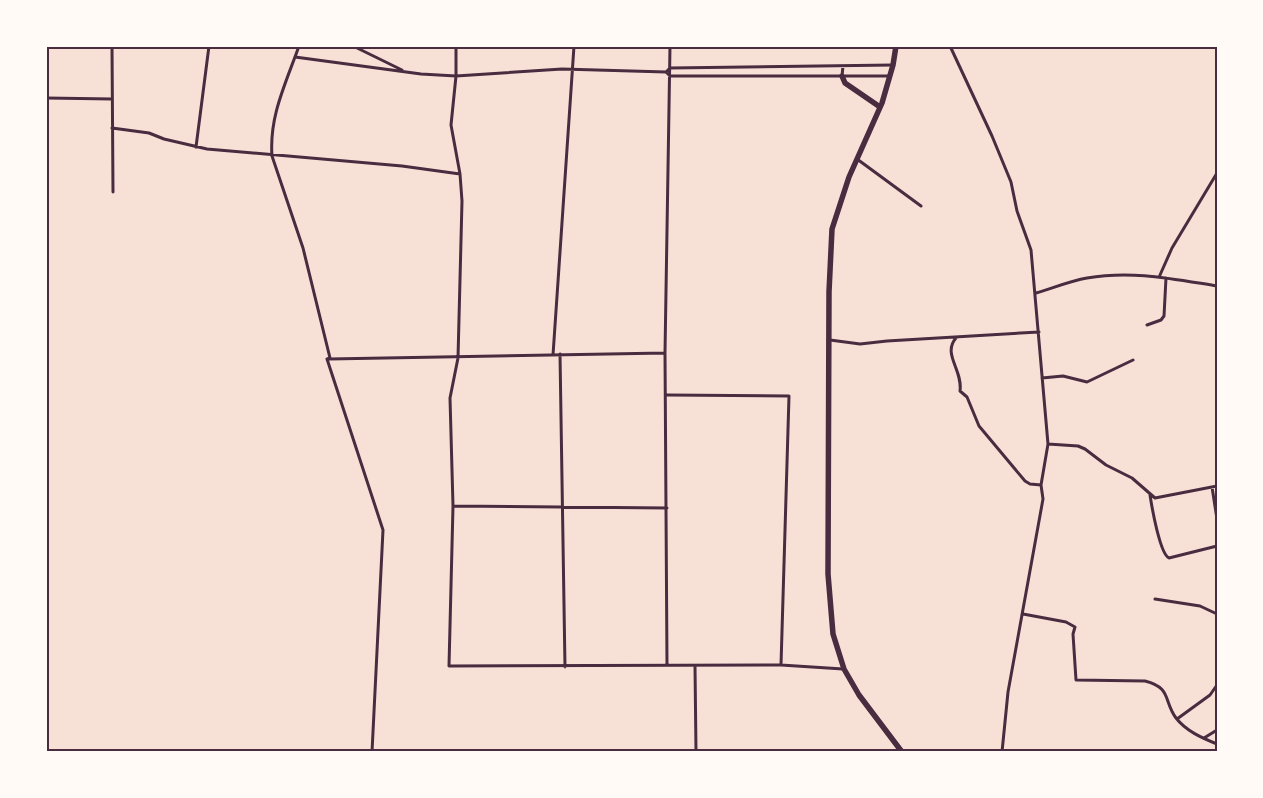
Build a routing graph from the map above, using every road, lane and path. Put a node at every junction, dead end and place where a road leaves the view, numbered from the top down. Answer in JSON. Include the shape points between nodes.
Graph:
{"nodes":[{"id":1,"x":112,"y":46,"type":"edge"},
{"id":2,"x":209,"y":46,"type":"edge"},
{"id":3,"x":299,"y":46,"type":"edge"},
{"id":4,"x":353,"y":46,"type":"edge"},
{"id":5,"x":456,"y":46,"type":"edge"},
{"id":6,"x":574,"y":46,"type":"edge"},
{"id":7,"x":670,"y":46,"type":"edge"},
{"id":8,"x":896,"y":46,"type":"edge"},
{"id":9,"x":950,"y":46,"type":"edge"},
{"id":10,"x":295,"y":57,"type":"junction"},
{"id":11,"x":843,"y":66,"type":"junction"},
{"id":12,"x":893,"y":66,"type":"junction"},
{"id":13,"x":670,"y":68,"type":"junction"},
{"id":14,"x":572,"y":69,"type":"junction"},
{"id":15,"x":405,"y":72,"type":"junction"},
{"id":16,"x":666,"y":72,"type":"junction"},
{"id":17,"x":456,"y":76,"type":"junction"},
{"id":18,"x":670,"y":76,"type":"junction"},
{"id":19,"x":842,"y":76,"type":"junction"},
{"id":20,"x":890,"y":76,"type":"junction"},
{"id":21,"x":46,"y":98,"type":"edge"},
{"id":22,"x":112,"y":99,"type":"junction"},
{"id":23,"x":880,"y":107,"type":"junction"},
{"id":24,"x":112,"y":128,"type":"junction"},
{"id":25,"x":196,"y":147,"type":"junction"},
{"id":26,"x":272,"y":156,"type":"junction"},
{"id":27,"x":857,"y":159,"type":"junction"},
{"id":28,"x":1217,"y":173,"type":"edge"},
{"id":29,"x":460,"y":174,"type":"junction"},
{"id":30,"x":113,"y":192,"type":"dead end"},
{"id":31,"x":921,"y":206,"type":"dead end"},
{"id":32,"x":1160,"y":276,"type":"junction"},
{"id":33,"x":1166,"y":278,"type":"junction"},
{"id":34,"x":1217,"y":286,"type":"edge"},
{"id":35,"x":1036,"y":293,"type":"junction"},
{"id":36,"x":1147,"y":325,"type":"dead end"},
{"id":37,"x":1039,"y":332,"type":"junction"},
{"id":38,"x":956,"y":337,"type":"junction"},
{"id":39,"x":830,"y":340,"type":"junction"},
{"id":40,"x":665,"y":353,"type":"junction"},
{"id":41,"x":560,"y":354,"type":"junction"},
{"id":42,"x":553,"y":355,"type":"junction"},
{"id":43,"x":458,"y":358,"type":"junction"},
{"id":44,"x":327,"y":359,"type":"junction"},
{"id":45,"x":1133,"y":360,"type":"dead end"},
{"id":46,"x":1042,"y":378,"type":"junction"},
{"id":47,"x":667,"y":396,"type":"junction"},
{"id":48,"x":1048,"y":444,"type":"junction"},
{"id":49,"x":1041,"y":485,"type":"junction"},
{"id":50,"x":1217,"y":486,"type":"edge"},
{"id":51,"x":1212,"y":487,"type":"junction"},
{"id":52,"x":1150,"y":495,"type":"junction"},
{"id":53,"x":453,"y":506,"type":"junction"},
{"id":54,"x":562,"y":508,"type":"junction"},
{"id":55,"x":667,"y":508,"type":"junction"},
{"id":56,"x":1217,"y":519,"type":"edge"},
{"id":57,"x":1217,"y":546,"type":"edge"},
{"id":58,"x":1155,"y":599,"type":"dead end"},
{"id":59,"x":1023,"y":614,"type":"junction"},
{"id":60,"x":1217,"y":614,"type":"edge"},
{"id":61,"x":666,"y":665,"type":"junction"},
{"id":62,"x":695,"y":666,"type":"junction"},
{"id":63,"x":782,"y":666,"type":"junction"},
{"id":64,"x":565,"y":667,"type":"junction"},
{"id":65,"x":844,"y":669,"type":"junction"},
{"id":66,"x":1217,"y":685,"type":"edge"},
{"id":67,"x":1177,"y":719,"type":"junction"},
{"id":68,"x":1217,"y":730,"type":"edge"},
{"id":69,"x":1204,"y":739,"type":"junction"},
{"id":70,"x":1217,"y":744,"type":"edge"},
{"id":71,"x":372,"y":752,"type":"edge"},
{"id":72,"x":696,"y":752,"type":"edge"},
{"id":73,"x":902,"y":752,"type":"edge"},
{"id":74,"x":1002,"y":752,"type":"edge"}],
"edges":[{"from":1,"to":22,"type":"street"},
{"from":2,"to":25,"type":"street"},
{"from":3,"to":10,"type":"street"},
{"from":4,"to":15,"type":"street"},
{"from":5,"to":17,"type":"street"},
{"from":6,"to":14,"type":"street"},
{"from":7,"to":13,"type":"street"},
{"from":8,"to":12,"type":"highway"},
{"from":9,"to":35,"type":"street","via":[[1011,182],[1031,250]]},
{"from":10,"to":15,"type":"street"},
{"from":10,"to":26,"type":"street","via":[[277,104]]},
{"from":11,"to":12,"type":"street"},
{"from":11,"to":13,"type":"street"},
{"from":11,"to":19,"type":"street"},
{"from":12,"to":20,"type":"highway"},
{"from":13,"to":16,"type":"street"},
{"from":13,"to":18,"type":"street"},
{"from":14,"to":16,"type":"street"},
{"from":14,"to":17,"type":"street"},
{"from":14,"to":42,"type":"street"},
{"from":15,"to":17,"type":"street"},
{"from":16,"to":18,"type":"street"},
{"from":17,"to":29,"type":"street","via":[[451,125]]},
{"from":18,"to":19,"type":"street"},
{"from":18,"to":40,"type":"street"},
{"from":19,"to":20,"type":"street"},
{"from":19,"to":23,"type":"highway","via":[[845,83]]},
{"from":20,"to":23,"type":"highway"},
{"from":21,"to":22,"type":"street"},
{"from":22,"to":24,"type":"street"},
{"from":23,"to":27,"type":"highway"},
{"from":24,"to":25,"type":"street","via":[[149,133]]},
{"from":24,"to":30,"type":"street"},
{"from":25,"to":26,"type":"street"},
{"from":26,"to":29,"type":"street"},
{"from":26,"to":44,"type":"street","via":[[308,265],[330,358]]},
{"from":27,"to":31,"type":"street"},
{"from":27,"to":39,"type":"highway","via":[[838,204],[832,229]]},
{"from":28,"to":32,"type":"street","via":[[1172,248]]},
{"from":29,"to":43,"type":"street"},
{"from":32,"to":33,"type":"street"},
{"from":32,"to":35,"type":"street","via":[[1104,276]]},
{"from":33,"to":34,"type":"street"},
{"from":33,"to":36,"type":"street","via":[[1164,316]]},
{"from":35,"to":37,"type":"street"},
{"from":37,"to":38,"type":"street"},
{"from":37,"to":46,"type":"street"},
{"from":38,"to":39,"type":"street","via":[[860,344]]},
{"from":38,"to":49,"type":"street","via":[[950,351],[961,380],[960,391],[967,397],[979,426],[1025,480]]},
{"from":39,"to":65,"type":"highway","via":[[829,608]]},
{"from":40,"to":41,"type":"street"},
{"from":40,"to":47,"type":"street"},
{"from":41,"to":42,"type":"street"},
{"from":41,"to":54,"type":"street"},
{"from":42,"to":43,"type":"street"},
{"from":43,"to":44,"type":"street"},
{"from":43,"to":53,"type":"street","via":[[450,398]]},
{"from":44,"to":71,"type":"street","via":[[383,530]]},
{"from":45,"to":46,"type":"street","via":[[1087,382],[1063,376]]},
{"from":46,"to":48,"type":"street"},
{"from":47,"to":55,"type":"street"},
{"from":47,"to":63,"type":"street","via":[[789,396]]},
{"from":48,"to":49,"type":"street"},
{"from":48,"to":52,"type":"street","via":[[1085,449],[1106,465],[1132,478]]},
{"from":49,"to":59,"type":"street","via":[[1043,499]]},
{"from":50,"to":51,"type":"street"},
{"from":51,"to":52,"type":"street","via":[[1161,498]]},
{"from":51,"to":56,"type":"street"},
{"from":52,"to":57,"type":"street","via":[[1161,547],[1166,556],[1170,558]]},
{"from":53,"to":54,"type":"street"},
{"from":53,"to":64,"type":"street","via":[[450,666]]},
{"from":54,"to":55,"type":"street"},
{"from":54,"to":64,"type":"street"},
{"from":55,"to":61,"type":"street"},
{"from":58,"to":60,"type":"street","via":[[1200,606]]},
{"from":59,"to":67,"type":"street","via":[[1076,627],[1073,634],[1076,680],[1156,684],[1168,697]]},
{"from":59,"to":74,"type":"street","via":[[1008,692]]},
{"from":61,"to":62,"type":"street"},
{"from":61,"to":64,"type":"street"},
{"from":62,"to":63,"type":"street"},
{"from":62,"to":72,"type":"street"},
{"from":63,"to":65,"type":"street"},
{"from":65,"to":73,"type":"highway","via":[[859,695]]},
{"from":66,"to":67,"type":"street","via":[[1210,695]]},
{"from":67,"to":69,"type":"street"},
{"from":68,"to":69,"type":"street"},
{"from":69,"to":70,"type":"street"}]}
